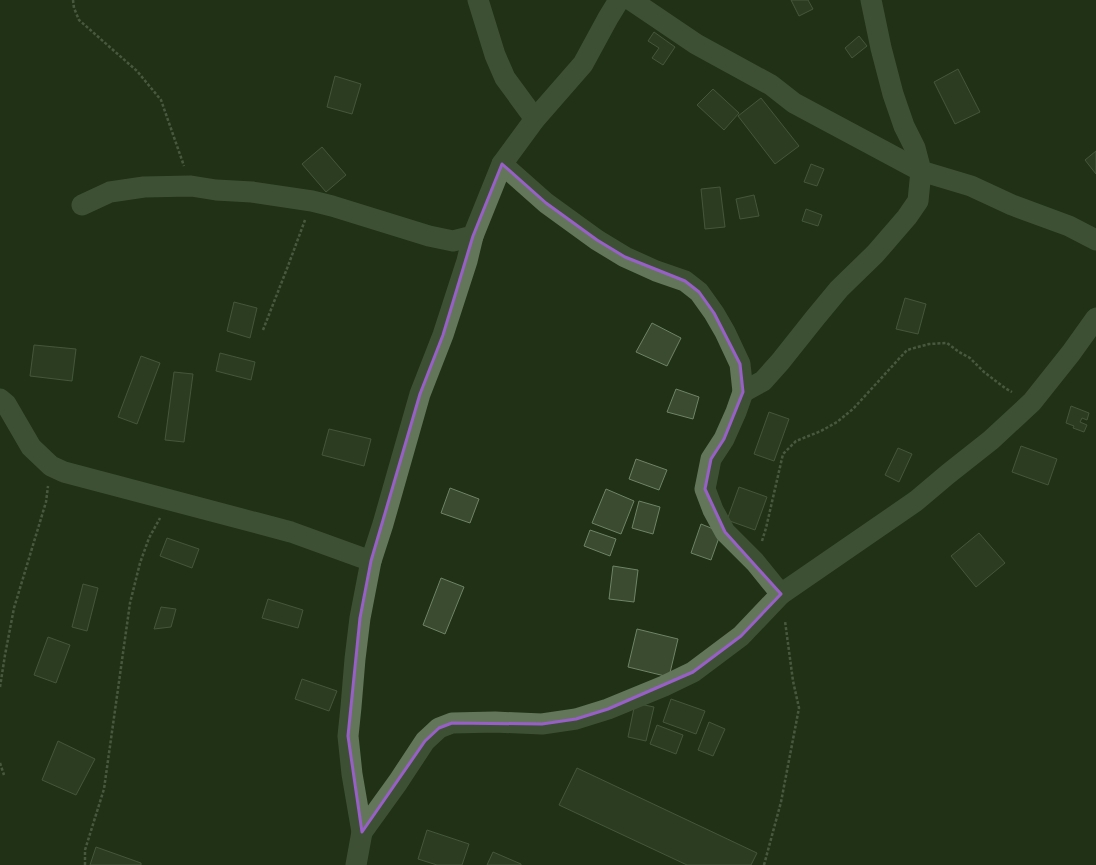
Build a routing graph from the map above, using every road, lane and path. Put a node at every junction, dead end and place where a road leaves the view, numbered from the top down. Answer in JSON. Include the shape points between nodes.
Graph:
{"nodes":[{"id":1,"x":73,"y":0,"type":"edge"},
{"id":2,"x":478,"y":0,"type":"edge"},
{"id":3,"x":618,"y":0,"type":"edge"},
{"id":4,"x":631,"y":0,"type":"edge"},
{"id":5,"x":871,"y":0,"type":"edge"},
{"id":6,"x":535,"y":120,"type":"junction"},
{"id":7,"x":502,"y":164,"type":"junction"},
{"id":8,"x":921,"y":171,"type":"junction"},
{"id":9,"x":191,"y":186,"type":"junction"},
{"id":10,"x":312,"y":201,"type":"junction"},
{"id":11,"x":82,"y":205,"type":"dead end"},
{"id":12,"x":474,"y":236,"type":"junction"},
{"id":13,"x":1096,"y":240,"type":"edge"},
{"id":14,"x":1096,"y":318,"type":"edge"},
{"id":15,"x":263,"y":330,"type":"dead end"},
{"id":16,"x":743,"y":392,"type":"junction"},
{"id":17,"x":0,"y":399,"type":"edge"},
{"id":18,"x":1032,"y":402,"type":"junction"},
{"id":19,"x":51,"y":466,"type":"junction"},
{"id":20,"x":170,"y":500,"type":"junction"},
{"id":21,"x":371,"y":562,"type":"junction"},
{"id":22,"x":755,"y":562,"type":"junction"},
{"id":23,"x":780,"y":594,"type":"junction"},
{"id":24,"x":0,"y":686,"type":"edge"},
{"id":25,"x":0,"y":763,"type":"edge"},
{"id":26,"x":4,"y":775,"type":"dead end"},
{"id":27,"x":362,"y":832,"type":"junction"},
{"id":28,"x":85,"y":865,"type":"edge"},
{"id":29,"x":356,"y":865,"type":"edge"},
{"id":30,"x":764,"y":865,"type":"edge"}],
"edges":[{"from":1,"to":9,"type":"path","via":[[79,20],[137,71],[161,100]]},
{"from":2,"to":6,"type":"street","via":[[505,78]]},
{"from":3,"to":6,"type":"street","via":[[584,64]]},
{"from":4,"to":8,"type":"street","via":[[696,44],[771,85],[794,103]]},
{"from":5,"to":8,"type":"street","via":[[893,94],[915,148]]},
{"from":6,"to":7,"type":"street"},
{"from":7,"to":12,"type":"street"},
{"from":7,"to":16,"type":"street","via":[[546,203],[597,240],[625,257],[684,281],[699,292],[725,332],[740,364]]},
{"from":8,"to":13,"type":"street","via":[[971,186],[1012,205],[1069,226]]},
{"from":8,"to":16,"type":"street","via":[[918,201],[907,217],[875,254],[839,289],[764,381]]},
{"from":9,"to":10,"type":"street"},
{"from":9,"to":11,"type":"street","via":[[144,186],[110,192]]},
{"from":10,"to":12,"type":"street","via":[[429,236],[453,241]]},
{"from":10,"to":15,"type":"path"},
{"from":12,"to":21,"type":"street","via":[[443,335],[420,394]]},
{"from":14,"to":18,"type":"street"},
{"from":16,"to":22,"type":"street","via":[[724,439],[711,459],[705,489],[725,532]]},
{"from":17,"to":19,"type":"street","via":[[6,404],[31,447]]},
{"from":18,"to":22,"type":"path","via":[[1005,388],[970,358],[947,343],[929,344],[907,350],[853,409],[821,431],[796,441],[783,454],[766,528]]},
{"from":18,"to":23,"type":"street","via":[[992,440],[916,501]]},
{"from":19,"to":20,"type":"street","via":[[64,472]]},
{"from":19,"to":24,"type":"path","via":[[46,502],[14,608]]},
{"from":20,"to":21,"type":"street","via":[[291,532]]},
{"from":20,"to":28,"type":"path","via":[[149,538],[130,603],[104,789],[85,850]]},
{"from":21,"to":27,"type":"street","via":[[358,632],[348,736]]},
{"from":22,"to":23,"type":"street"},
{"from":23,"to":27,"type":"street","via":[[741,636],[692,672],[608,709],[576,719],[542,724],[452,723],[439,728],[425,741]]},
{"from":23,"to":30,"type":"path","via":[[799,708],[781,802]]},
{"from":25,"to":26,"type":"path"},
{"from":27,"to":29,"type":"street"}]}
